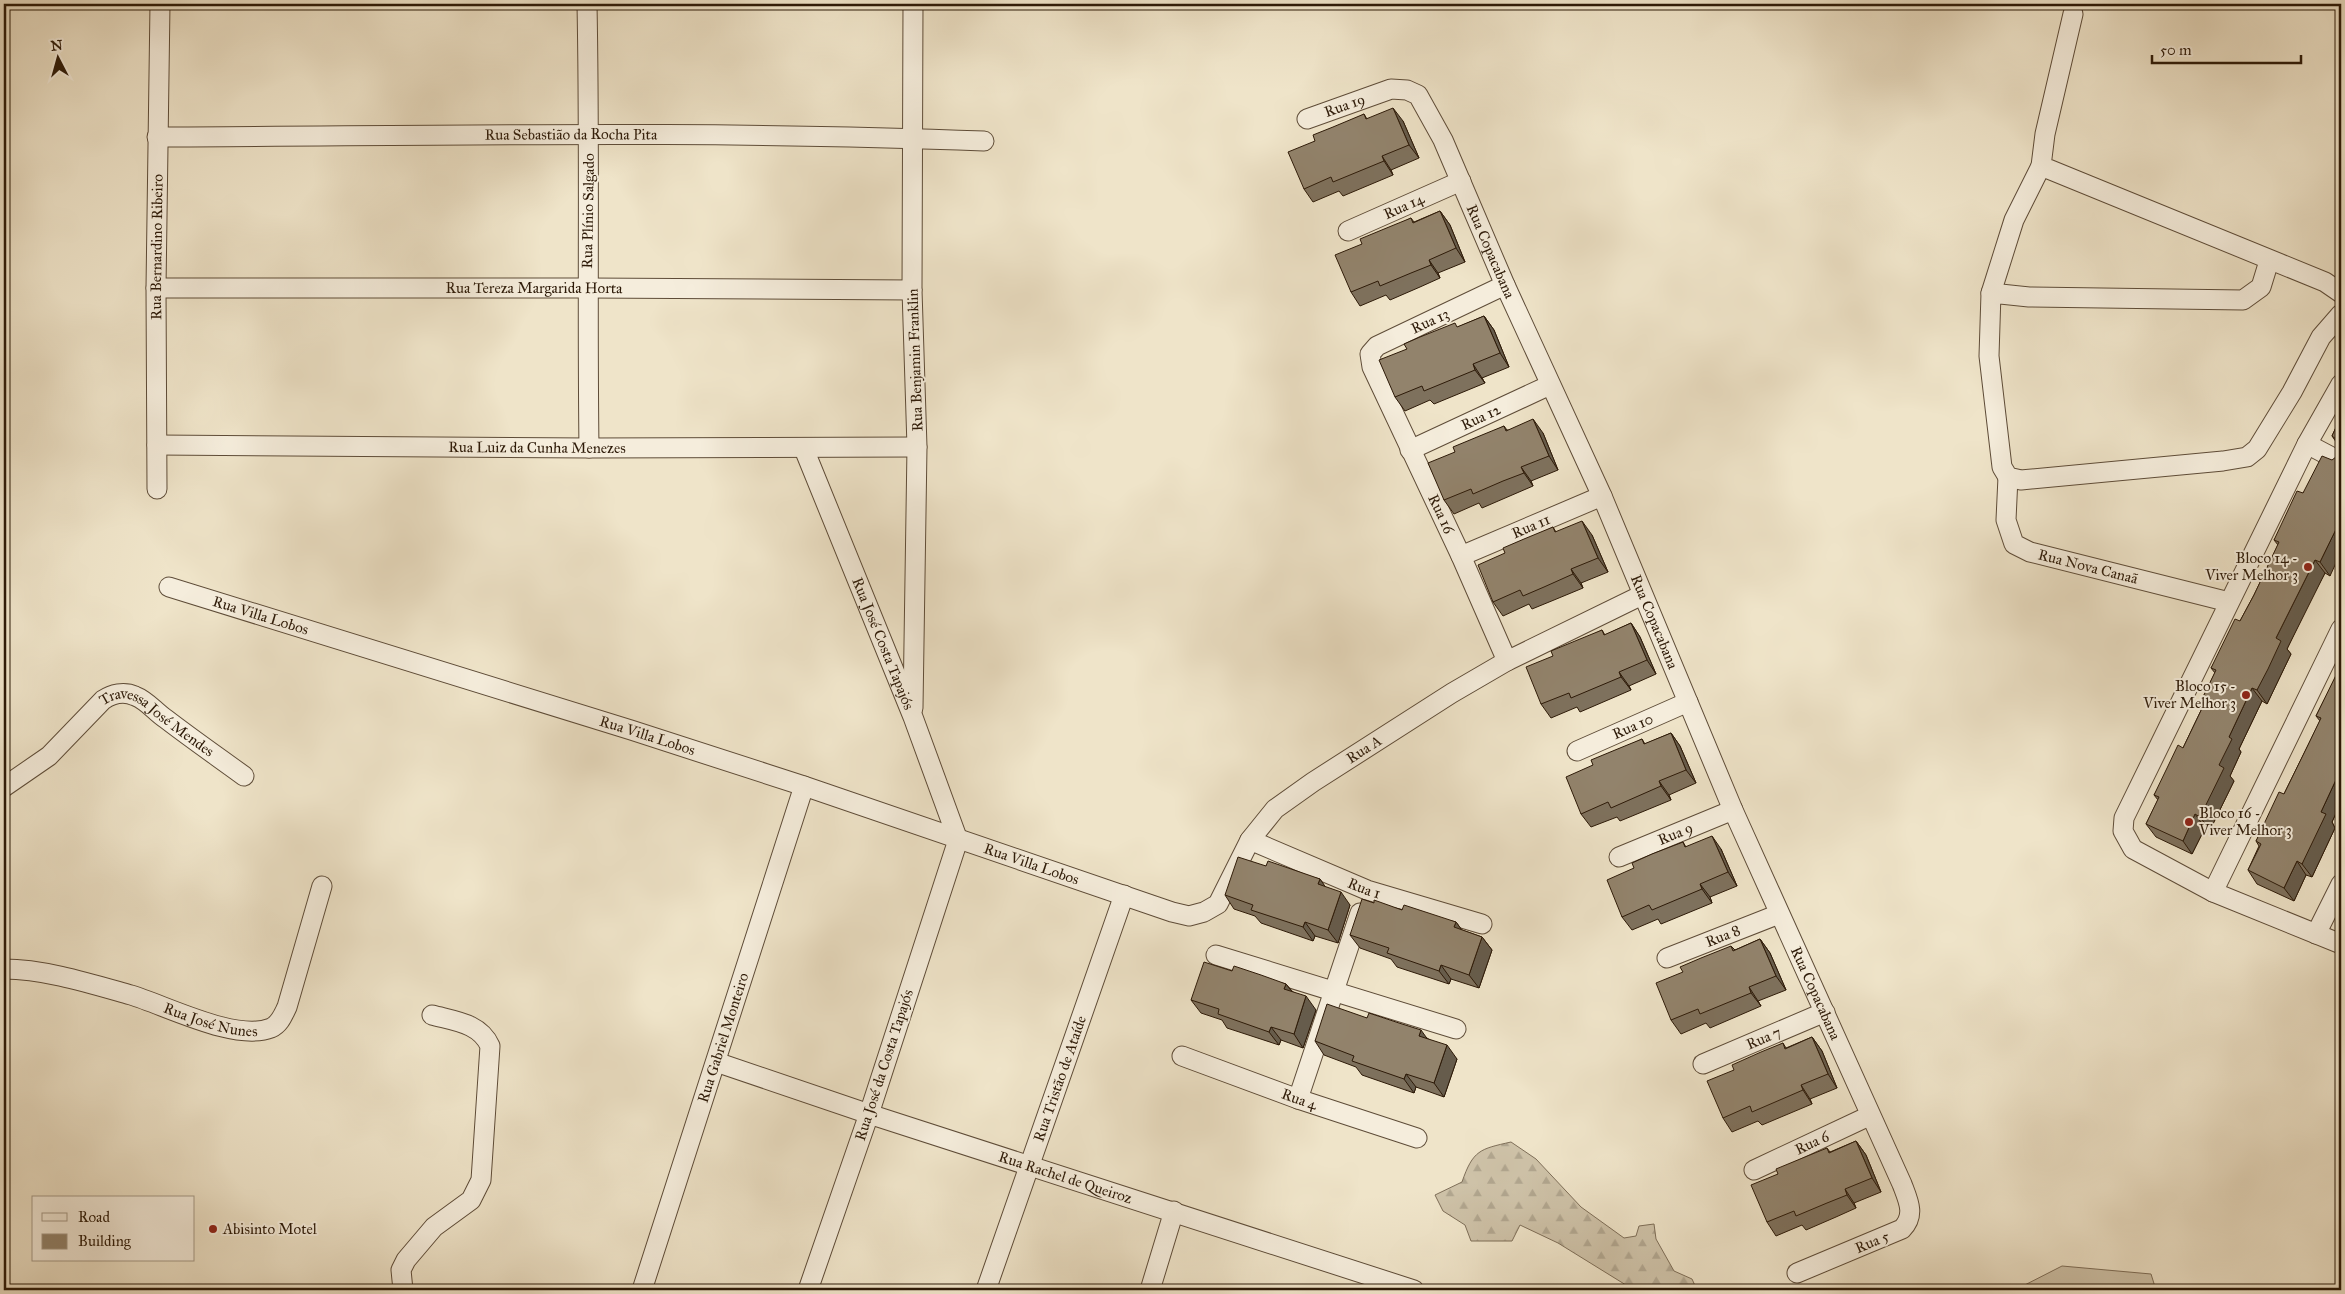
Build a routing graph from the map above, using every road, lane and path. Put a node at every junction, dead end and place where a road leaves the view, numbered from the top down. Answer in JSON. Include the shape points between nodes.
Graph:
{"nodes":[{"id":1,"x":160,"y":4,"type":"edge"},
{"id":2,"x":587,"y":4,"type":"edge"},
{"id":3,"x":913,"y":4,"type":"edge"},
{"id":4,"x":2073,"y":14,"type":"dead end"},
{"id":5,"x":1383,"y":92,"type":"joint"},
{"id":6,"x":1307,"y":119,"type":"dead end"},
{"id":7,"x":590,"y":135,"type":"junction"},
{"id":8,"x":157,"y":137,"type":"junction"},
{"id":9,"x":914,"y":138,"type":"junction"},
{"id":10,"x":984,"y":141,"type":"dead end"},
{"id":11,"x":2041,"y":166,"type":"junction"},
{"id":12,"x":1461,"y":181,"type":"junction"},
{"id":13,"x":1348,"y":231,"type":"dead end"},
{"id":14,"x":2269,"y":261,"type":"junction"},
{"id":15,"x":1505,"y":286,"type":"junction"},
{"id":16,"x":156,"y":288,"type":"junction"},
{"id":17,"x":587,"y":288,"type":"junction"},
{"id":18,"x":912,"y":290,"type":"junction"},
{"id":19,"x":2341,"y":293,"type":"edge"},
{"id":20,"x":1991,"y":294,"type":"junction"},
{"id":21,"x":2341,"y":314,"type":"edge"},
{"id":22,"x":1372,"y":367,"type":"joint"},
{"id":23,"x":2341,"y":384,"type":"edge"},
{"id":24,"x":1550,"y":385,"type":"junction"},
{"id":25,"x":2307,"y":444,"type":"junction"},
{"id":26,"x":157,"y":445,"type":"junction"},
{"id":27,"x":917,"y":447,"type":"junction"},
{"id":28,"x":589,"y":448,"type":"junction"},
{"id":29,"x":804,"y":449,"type":"junction"},
{"id":30,"x":1410,"y":450,"type":"junction"},
{"id":31,"x":2341,"y":462,"type":"edge"},
{"id":32,"x":2008,"y":477,"type":"junction"},
{"id":33,"x":157,"y":490,"type":"dead end"},
{"id":34,"x":1602,"y":496,"type":"junction"},
{"id":35,"x":1461,"y":556,"type":"junction"},
{"id":36,"x":169,"y":587,"type":"dead end"},
{"id":37,"x":1642,"y":595,"type":"junction"},
{"id":38,"x":2230,"y":602,"type":"junction"},
{"id":39,"x":2341,"y":629,"type":"edge"},
{"id":40,"x":1507,"y":661,"type":"junction"},
{"id":41,"x":1688,"y":702,"type":"junction"},
{"id":42,"x":912,"y":717,"type":"junction"},
{"id":43,"x":1577,"y":751,"type":"dead end"},
{"id":44,"x":244,"y":776,"type":"dead end"},
{"id":45,"x":804,"y":786,"type":"junction"},
{"id":46,"x":4,"y":787,"type":"edge"},
{"id":47,"x":1733,"y":810,"type":"junction"},
{"id":48,"x":958,"y":840,"type":"junction"},
{"id":49,"x":1250,"y":840,"type":"junction"},
{"id":50,"x":1619,"y":857,"type":"dead end"},
{"id":51,"x":2341,"y":884,"type":"edge"},
{"id":52,"x":322,"y":886,"type":"dead end"},
{"id":53,"x":1367,"y":890,"type":"junction"},
{"id":54,"x":2213,"y":892,"type":"junction"},
{"id":55,"x":1124,"y":895,"type":"junction"},
{"id":56,"x":1779,"y":914,"type":"junction"},
{"id":57,"x":1482,"y":924,"type":"dead end"},
{"id":58,"x":2316,"y":934,"type":"junction"},
{"id":59,"x":2341,"y":944,"type":"edge"},
{"id":60,"x":1216,"y":955,"type":"dead end"},
{"id":61,"x":1667,"y":958,"type":"dead end"},
{"id":62,"x":4,"y":969,"type":"edge"},
{"id":63,"x":1334,"y":990,"type":"junction"},
{"id":64,"x":1825,"y":1012,"type":"junction"},
{"id":65,"x":432,"y":1015,"type":"dead end"},
{"id":66,"x":1456,"y":1029,"type":"dead end"},
{"id":67,"x":1182,"y":1056,"type":"dead end"},
{"id":68,"x":716,"y":1062,"type":"junction"},
{"id":69,"x":1703,"y":1064,"type":"dead end"},
{"id":70,"x":1298,"y":1099,"type":"junction"},
{"id":71,"x":869,"y":1114,"type":"junction"},
{"id":72,"x":1869,"y":1116,"type":"junction"},
{"id":73,"x":1417,"y":1138,"type":"dead end"},
{"id":74,"x":1028,"y":1166,"type":"junction"},
{"id":75,"x":1754,"y":1170,"type":"dead end"},
{"id":76,"x":1902,"y":1184,"type":"joint"},
{"id":77,"x":1174,"y":1211,"type":"junction"},
{"id":78,"x":1797,"y":1273,"type":"dead end"},
{"id":79,"x":403,"y":1290,"type":"edge"},
{"id":80,"x":642,"y":1290,"type":"edge"},
{"id":81,"x":808,"y":1290,"type":"edge"},
{"id":82,"x":986,"y":1290,"type":"edge"},
{"id":83,"x":1150,"y":1290,"type":"edge"},
{"id":84,"x":1414,"y":1290,"type":"edge"}],
"edges":[{"from":1,"to":8,"type":"street","name":"Rua Bernardino Ribeiro"},
{"from":2,"to":7,"type":"street","name":"Rua Plínio Salgado"},
{"from":3,"to":9,"type":"street","name":"Rua Benjamin Franklin"},
{"from":4,"to":11,"type":"street","via":[[2045,134]]},
{"from":5,"to":6,"type":"street","name":"Rua 19"},
{"from":5,"to":12,"type":"street","name":"Rua Copacabana","via":[[1400,89],[1418,95]]},
{"from":7,"to":8,"type":"street","name":"Rua Sebastião da Rocha Pita"},
{"from":7,"to":9,"type":"street","name":"Rua Sebastião da Rocha Pita"},
{"from":7,"to":17,"type":"street","name":"Rua Plínio Salgado"},
{"from":8,"to":16,"type":"street","name":"Rua Bernardino Ribeiro"},
{"from":9,"to":10,"type":"street","name":"Rua Sebastião da Rocha Pita"},
{"from":9,"to":18,"type":"street","name":"Rua Benjamin Franklin"},
{"from":11,"to":14,"type":"street"},
{"from":11,"to":20,"type":"street","via":[[2014,220]]},
{"from":12,"to":13,"type":"street","name":"Rua 14"},
{"from":12,"to":15,"type":"street","name":"Rua Copacabana"},
{"from":14,"to":19,"type":"street","via":[[2325,282]]},
{"from":14,"to":20,"type":"street","via":[[2261,287],[2244,300]]},
{"from":15,"to":22,"type":"street","name":"Rua 13","via":[[1376,346],[1370,354]]},
{"from":15,"to":24,"type":"street","name":"Rua Copacabana"},
{"from":16,"to":17,"type":"street","name":"Rua Tereza Margarida Horta"},
{"from":16,"to":26,"type":"street","name":"Rua Bernardino Ribeiro"},
{"from":17,"to":18,"type":"street","name":"Rua Tereza Margarida Horta"},
{"from":17,"to":28,"type":"street","name":"Rua Plínio Salgado"},
{"from":18,"to":27,"type":"street","name":"Rua Benjamin Franklin"},
{"from":20,"to":32,"type":"street","via":[[1989,356],[2002,467]]},
{"from":21,"to":32,"type":"street","via":[[2321,337],[2258,449],[2247,456],[2021,480]]},
{"from":22,"to":30,"type":"street","name":"Rua 16"},
{"from":23,"to":25,"type":"street"},
{"from":24,"to":30,"type":"street","name":"Rua 12"},
{"from":24,"to":34,"type":"street","name":"Rua Copacabana"},
{"from":25,"to":31,"type":"street"},
{"from":25,"to":38,"type":"street"},
{"from":26,"to":28,"type":"street","name":"Rua Luiz da Cunha Menezes"},
{"from":26,"to":33,"type":"street","name":"Rua Bernardino Ribeiro"},
{"from":27,"to":29,"type":"street","name":"Rua Luiz da Cunha Menezes"},
{"from":27,"to":42,"type":"street","name":"Rua Benjamin Franklin"},
{"from":28,"to":29,"type":"street","name":"Rua Luiz da Cunha Menezes"},
{"from":29,"to":42,"type":"street","name":"Rua José Costa Tapajós"},
{"from":30,"to":35,"type":"street","name":"Rua 16"},
{"from":32,"to":38,"type":"street","name":"Rua Nova Canaã","via":[[2006,520],[2014,544],[2030,552]]},
{"from":34,"to":35,"type":"street","name":"Rua 11"},
{"from":34,"to":37,"type":"street","name":"Rua Copacabana"},
{"from":35,"to":40,"type":"street","name":"Rua 16"},
{"from":36,"to":45,"type":"street","name":"Rua Villa Lobos"},
{"from":37,"to":40,"type":"street","name":"Rua A"},
{"from":37,"to":41,"type":"street","name":"Rua Copacabana"},
{"from":38,"to":54,"type":"street","via":[[2124,818],[2123,831],[2133,849]]},
{"from":39,"to":54,"type":"street"},
{"from":40,"to":49,"type":"street","name":"Rua A","via":[[1313,782],[1275,809]]},
{"from":41,"to":43,"type":"street","name":"Rua 10"},
{"from":41,"to":47,"type":"street","name":"Rua Copacabana"},
{"from":42,"to":48,"type":"street","name":"Rua José Costa Tapajós"},
{"from":44,"to":46,"type":"street","name":"Travessa José Mendes","via":[[147,703],[134,695],[121,694],[103,700],[49,756]]},
{"from":45,"to":48,"type":"street","name":"Rua Villa Lobos"},
{"from":45,"to":68,"type":"street","name":"Rua Gabriel Monteiro"},
{"from":47,"to":50,"type":"street","name":"Rua 9"},
{"from":47,"to":56,"type":"street","name":"Rua Copacabana"},
{"from":48,"to":55,"type":"street","name":"Rua Villa Lobos"},
{"from":48,"to":71,"type":"street","name":"Rua José da Costa Tapajós"},
{"from":49,"to":53,"type":"street","name":"Rua 1"},
{"from":49,"to":55,"type":"street","name":"Rua A","via":[[1218,904],[1204,912],[1189,916]]},
{"from":51,"to":58,"type":"street"},
{"from":52,"to":62,"type":"street","name":"Rua José Nunes","via":[[288,1007],[280,1022],[271,1028],[226,1028],[131,996],[28,969]]},
{"from":53,"to":57,"type":"street","name":"Rua 1"},
{"from":53,"to":63,"type":"street"},
{"from":54,"to":58,"type":"street"},
{"from":55,"to":74,"type":"street","name":"Rua Tristão de Ataíde"},
{"from":56,"to":61,"type":"street","name":"Rua 8"},
{"from":56,"to":64,"type":"street","name":"Rua Copacabana"},
{"from":58,"to":59,"type":"street"},
{"from":60,"to":63,"type":"street"},
{"from":63,"to":66,"type":"street"},
{"from":63,"to":70,"type":"street"},
{"from":64,"to":69,"type":"street","name":"Rua 7"},
{"from":64,"to":72,"type":"street","name":"Rua Copacabana"},
{"from":65,"to":79,"type":"street","via":[[475,1027],[486,1036],[490,1046],[481,1180],[471,1200],[434,1227],[406,1260],[401,1270]]},
{"from":67,"to":70,"type":"street","name":"Rua 4"},
{"from":68,"to":71,"type":"street","name":"Rua Rachel de Queiroz"},
{"from":68,"to":80,"type":"street","name":"Rua Gabriel Monteiro"},
{"from":70,"to":73,"type":"street","name":"Rua 4"},
{"from":71,"to":74,"type":"street","name":"Rua Rachel de Queiroz"},
{"from":71,"to":81,"type":"street","name":"Rua José da Costa Tapajós"},
{"from":72,"to":75,"type":"street","name":"Rua 6"},
{"from":72,"to":76,"type":"street","name":"Rua Copacabana"},
{"from":74,"to":77,"type":"street","name":"Rua Rachel de Queiroz"},
{"from":74,"to":82,"type":"street","name":"Rua Tristão de Ataíde"},
{"from":76,"to":78,"type":"street","name":"Rua 5","via":[[1910,1214],[1902,1229]]},
{"from":77,"to":83,"type":"street"},
{"from":77,"to":84,"type":"street","name":"Rua Rachel de Queiroz"}]}
